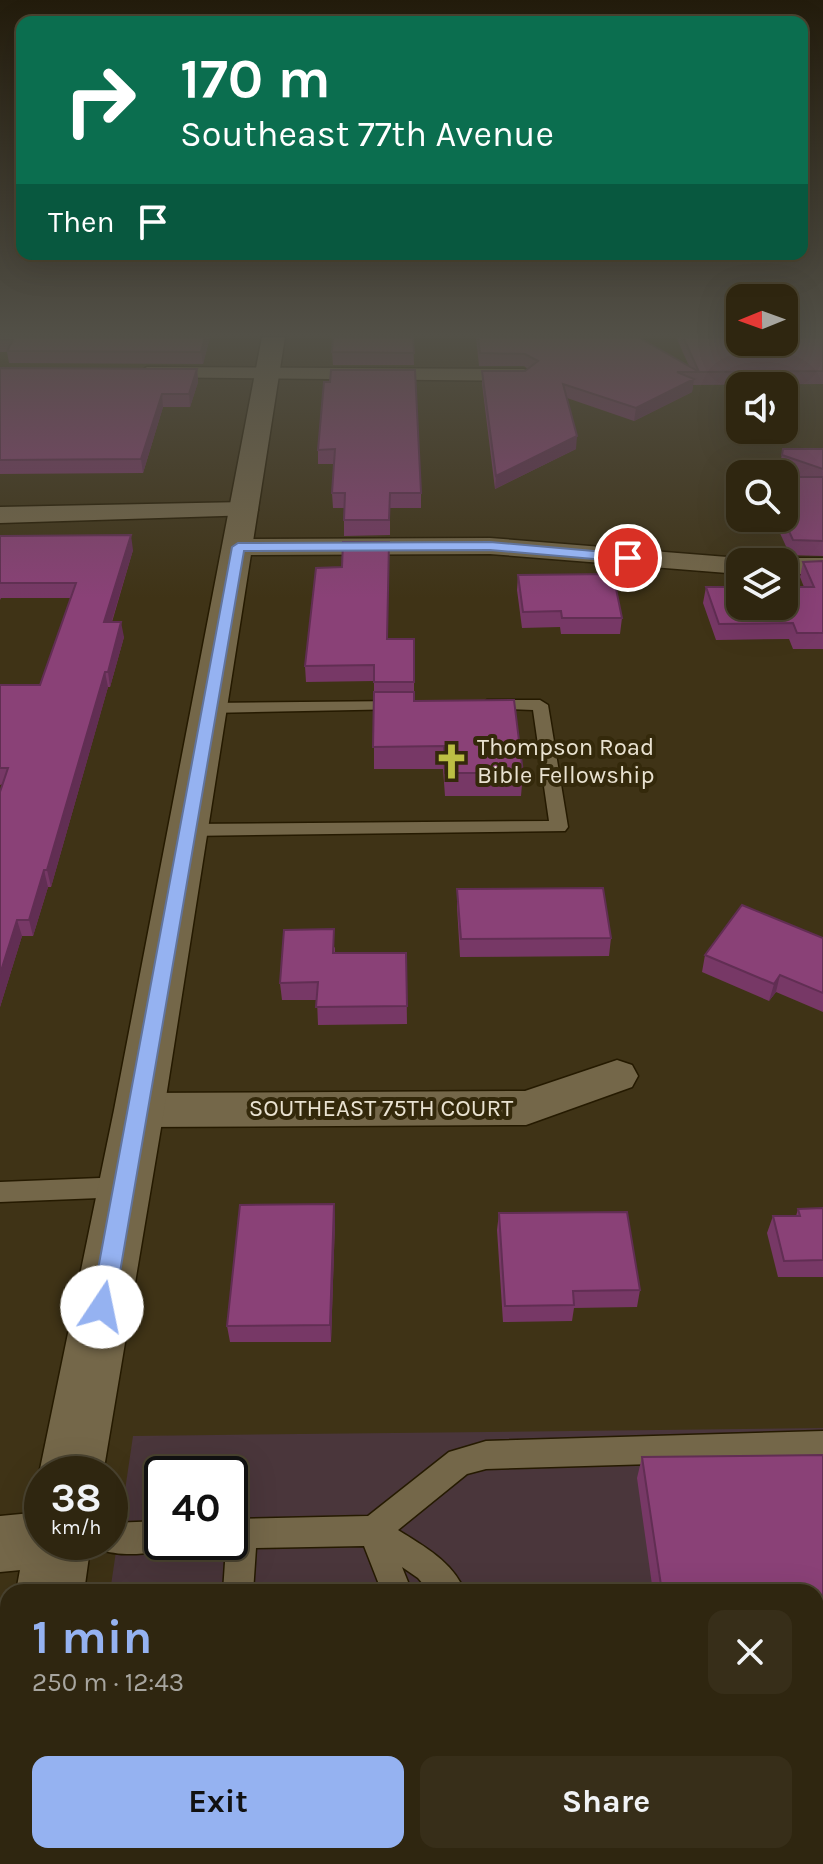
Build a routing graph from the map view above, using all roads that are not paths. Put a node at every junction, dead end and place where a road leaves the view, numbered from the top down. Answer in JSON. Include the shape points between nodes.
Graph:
{"nodes":[{"id":1,"x":259,"y":424,"type":"edge"},
{"id":2,"x":0,"y":515,"type":"edge"},
{"id":3,"x":241,"y":528,"type":"junction"},
{"id":4,"x":726,"y":565,"type":"edge"},
{"id":5,"x":798,"y":566,"type":"edge"},
{"id":6,"x":823,"y":566,"type":"edge"},
{"id":7,"x":414,"y":706,"type":"edge"},
{"id":8,"x":461,"y":706,"type":"edge"},
{"id":9,"x":209,"y":708,"type":"junction"},
{"id":10,"x":187,"y":830,"type":"junction"},
{"id":11,"x":617,"y":1076,"type":"dead end"},
{"id":12,"x":139,"y":1110,"type":"junction"},
{"id":13,"x":125,"y":1187,"type":"junction"},
{"id":14,"x":0,"y":1192,"type":"edge"},
{"id":15,"x":823,"y":1445,"type":"edge"},
{"id":16,"x":74,"y":1456,"type":"edge"},
{"id":17,"x":373,"y":1531,"type":"junction"},
{"id":18,"x":248,"y":1534,"type":"edge"},
{"id":19,"x":24,"y":1542,"type":"edge"},
{"id":20,"x":0,"y":1544,"type":"edge"},
{"id":21,"x":55,"y":1560,"type":"edge"},
{"id":22,"x":237,"y":1560,"type":"edge"},
{"id":23,"x":51,"y":1584,"type":"edge"},
{"id":24,"x":238,"y":1584,"type":"edge"},
{"id":25,"x":394,"y":1584,"type":"edge"},
{"id":26,"x":443,"y":1584,"type":"edge"}],
"edges":[{"from":1,"to":3,"type":"street"},
{"from":2,"to":3,"type":"street"},
{"from":3,"to":4,"type":"street"},
{"from":3,"to":9,"type":"street"},
{"from":5,"to":6,"type":"street"},
{"from":7,"to":9,"type":"lane"},
{"from":8,"to":10,"type":"lane","via":[[540,705],[559,827]]},
{"from":9,"to":10,"type":"street"},
{"from":10,"to":12,"type":"street"},
{"from":11,"to":12,"type":"street","name":"SOUTHEAST 75TH COURT","via":[[526,1108]]},
{"from":12,"to":13,"type":"street"},
{"from":13,"to":14,"type":"lane"},
{"from":13,"to":16,"type":"street"},
{"from":15,"to":17,"type":"lane","via":[[486,1455],[459,1462]]},
{"from":17,"to":18,"type":"lane"},
{"from":17,"to":25,"type":"lane"},
{"from":17,"to":26,"type":"lane","via":[[429,1567]]},
{"from":19,"to":20,"type":"street"},
{"from":21,"to":23,"type":"street"},
{"from":22,"to":24,"type":"lane"}]}
